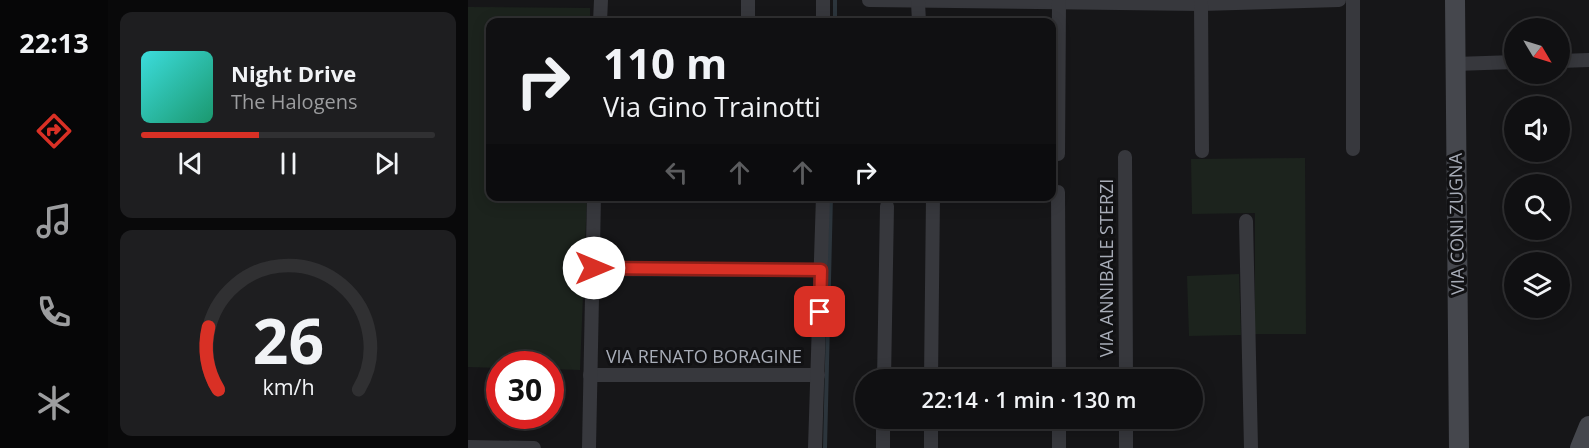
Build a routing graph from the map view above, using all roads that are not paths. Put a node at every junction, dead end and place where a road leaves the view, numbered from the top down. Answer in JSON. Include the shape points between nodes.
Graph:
{"nodes":[{"id":1,"x":601,"y":0,"type":"edge"},
{"id":2,"x":748,"y":0,"type":"edge"},
{"id":3,"x":824,"y":0,"type":"edge"},
{"id":4,"x":869,"y":0,"type":"edge"},
{"id":5,"x":1339,"y":0,"type":"edge"},
{"id":6,"x":1353,"y":0,"type":"edge"},
{"id":7,"x":1455,"y":0,"type":"edge"},
{"id":8,"x":918,"y":2,"type":"junction"},
{"id":9,"x":1059,"y":2,"type":"junction"},
{"id":10,"x":1201,"y":4,"type":"junction"},
{"id":11,"x":600,"y":18,"type":"edge"},
{"id":12,"x":748,"y":18,"type":"edge"},
{"id":13,"x":823,"y":18,"type":"edge"},
{"id":14,"x":919,"y":18,"type":"edge"},
{"id":15,"x":1589,"y":60,"type":"edge"},
{"id":16,"x":1570,"y":61,"type":"edge"},
{"id":17,"x":1504,"y":63,"type":"edge"},
{"id":18,"x":1455,"y":64,"type":"junction"},
{"id":19,"x":1353,"y":149,"type":"dead end"},
{"id":20,"x":1202,"y":151,"type":"dead end"},
{"id":21,"x":1058,"y":154,"type":"dead end"},
{"id":22,"x":1125,"y":157,"type":"dead end"},
{"id":23,"x":1058,"y":192,"type":"dead end"},
{"id":24,"x":594,"y":201,"type":"edge"},
{"id":25,"x":823,"y":201,"type":"edge"},
{"id":26,"x":933,"y":201,"type":"edge"},
{"id":27,"x":887,"y":206,"type":"dead end"},
{"id":28,"x":1246,"y":220,"type":"dead end"},
{"id":29,"x":594,"y":268,"type":"junction"},
{"id":30,"x":821,"y":270,"type":"junction"},
{"id":31,"x":884,"y":369,"type":"edge"},
{"id":32,"x":931,"y":369,"type":"edge"},
{"id":33,"x":1059,"y":369,"type":"edge"},
{"id":34,"x":1126,"y":369,"type":"edge"},
{"id":35,"x":590,"y":375,"type":"junction"},
{"id":36,"x":818,"y":375,"type":"junction"},
{"id":37,"x":1589,"y":426,"type":"edge"},
{"id":38,"x":883,"y":429,"type":"edge"},
{"id":39,"x":931,"y":429,"type":"edge"},
{"id":40,"x":1059,"y":429,"type":"edge"},
{"id":41,"x":1126,"y":429,"type":"edge"},
{"id":42,"x":468,"y":447,"type":"edge"},
{"id":43,"x":534,"y":448,"type":"edge"},
{"id":44,"x":589,"y":448,"type":"edge"},
{"id":45,"x":815,"y":448,"type":"edge"},
{"id":46,"x":883,"y":448,"type":"edge"},
{"id":47,"x":931,"y":448,"type":"edge"},
{"id":48,"x":1059,"y":448,"type":"edge"},
{"id":49,"x":1126,"y":448,"type":"edge"},
{"id":50,"x":1251,"y":448,"type":"edge"},
{"id":51,"x":1459,"y":448,"type":"edge"},
{"id":52,"x":1580,"y":448,"type":"edge"}],
"edges":[{"from":1,"to":11,"type":"street"},
{"from":2,"to":12,"type":"street"},
{"from":3,"to":13,"type":"street"},
{"from":4,"to":8,"type":"street"},
{"from":5,"to":10,"type":"street"},
{"from":6,"to":19,"type":"street"},
{"from":7,"to":18,"type":"street","name":"VIA CONI ZUGNA"},
{"from":8,"to":9,"type":"street"},
{"from":8,"to":14,"type":"street"},
{"from":9,"to":10,"type":"street"},
{"from":9,"to":21,"type":"street"},
{"from":10,"to":20,"type":"street"},
{"from":15,"to":16,"type":"street"},
{"from":17,"to":18,"type":"street"},
{"from":18,"to":51,"type":"street","name":"VIA CONI ZUGNA"},
{"from":22,"to":34,"type":"street","name":"VIA ANNIBALE STERZI"},
{"from":23,"to":33,"type":"street"},
{"from":24,"to":29,"type":"street"},
{"from":25,"to":30,"type":"street"},
{"from":26,"to":32,"type":"street"},
{"from":27,"to":31,"type":"street"},
{"from":28,"to":50,"type":"street"},
{"from":29,"to":30,"type":"street"},
{"from":29,"to":35,"type":"street"},
{"from":30,"to":36,"type":"street"},
{"from":35,"to":36,"type":"street","name":"VIA RENATO BORAGINE"},
{"from":35,"to":44,"type":"street"},
{"from":36,"to":45,"type":"street"},
{"from":37,"to":52,"type":"street"},
{"from":38,"to":46,"type":"street"},
{"from":39,"to":47,"type":"street"},
{"from":40,"to":48,"type":"street"},
{"from":41,"to":49,"type":"street"},
{"from":42,"to":43,"type":"street"}]}
